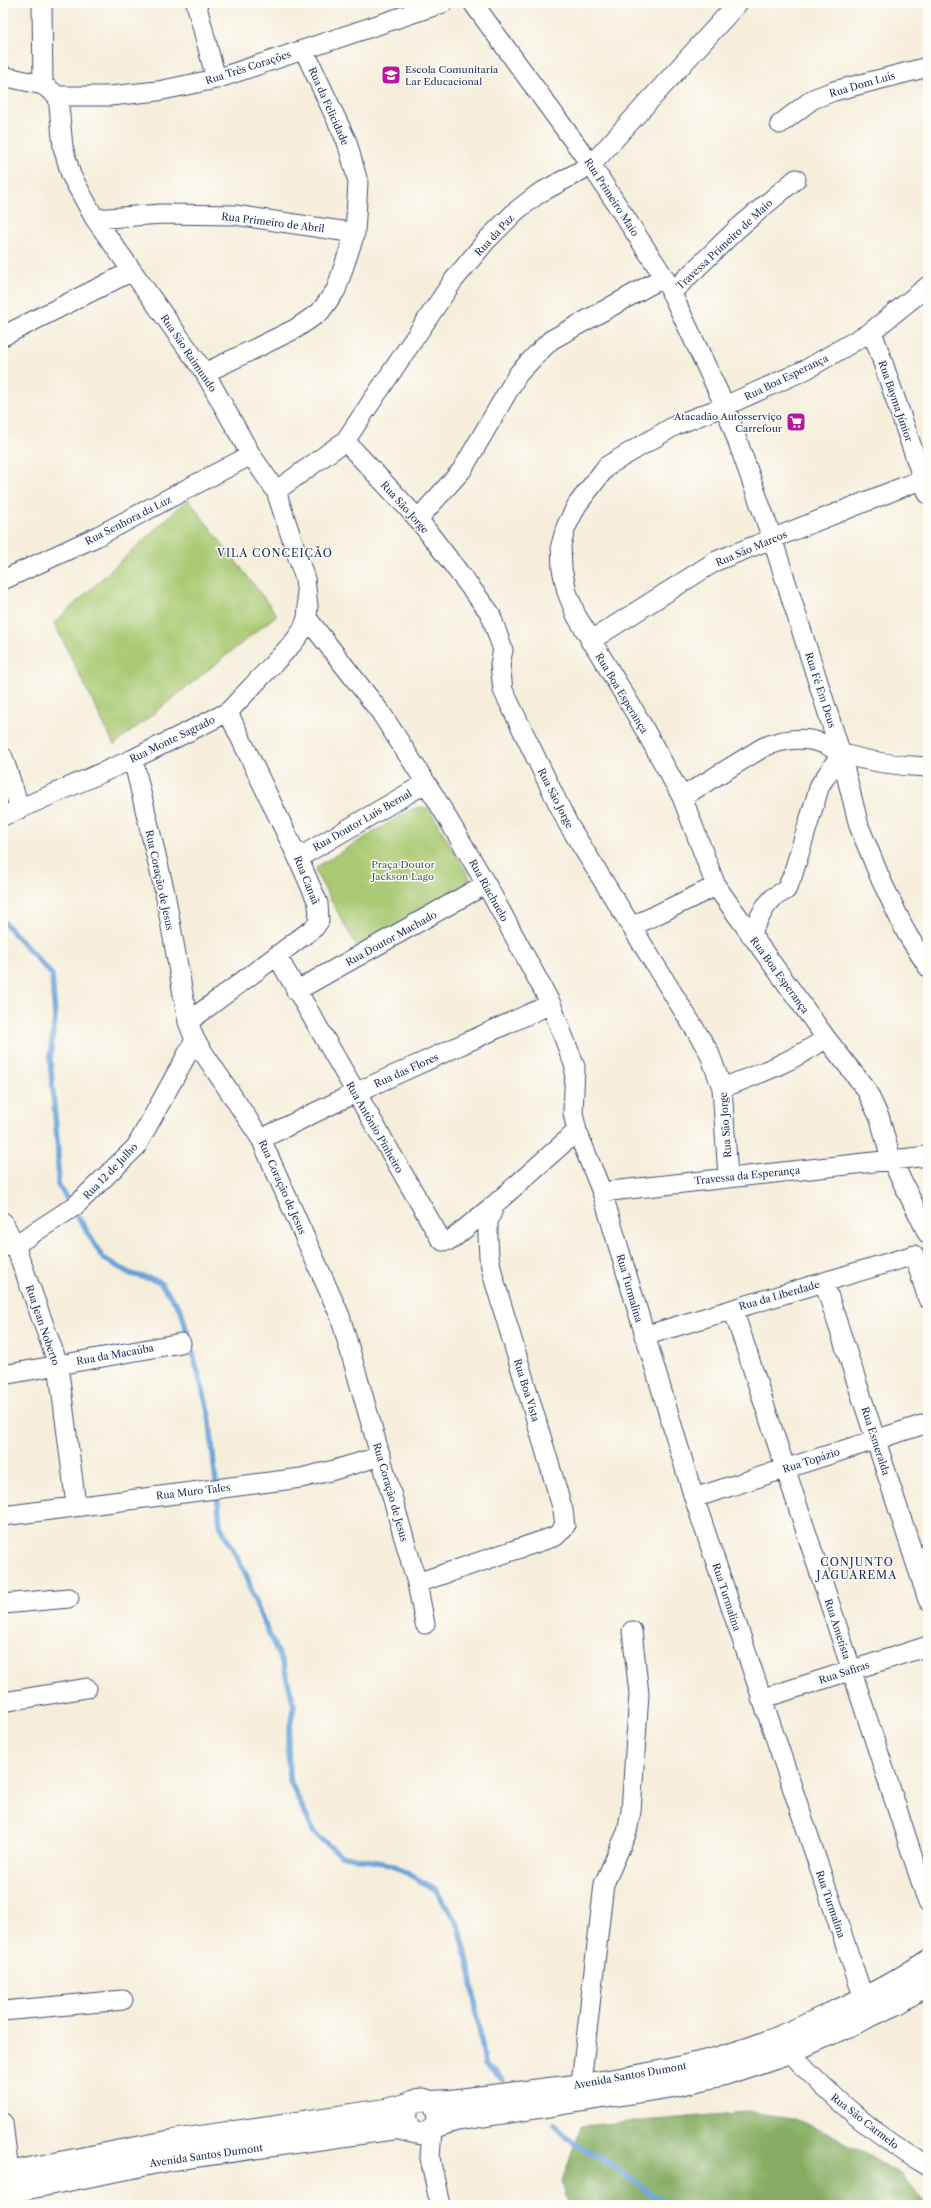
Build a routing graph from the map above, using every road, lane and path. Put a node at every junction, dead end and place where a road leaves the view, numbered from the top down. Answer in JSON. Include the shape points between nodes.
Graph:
{"nodes":[{"id":1,"x":42,"y":3,"type":"edge"},
{"id":2,"x":196,"y":3,"type":"edge"},
{"id":3,"x":443,"y":3,"type":"edge"},
{"id":4,"x":473,"y":3,"type":"edge"},
{"id":5,"x":738,"y":3,"type":"edge"},
{"id":6,"x":304,"y":50,"type":"junction"},
{"id":7,"x":928,"y":67,"type":"edge"},
{"id":8,"x":3,"y":76,"type":"edge"},
{"id":9,"x":216,"y":80,"type":"junction"},
{"id":10,"x":50,"y":90,"type":"junction"},
{"id":11,"x":780,"y":124,"type":"dead end"},
{"id":12,"x":591,"y":165,"type":"junction"},
{"id":13,"x":796,"y":179,"type":"dead end"},
{"id":14,"x":95,"y":219,"type":"junction"},
{"id":15,"x":355,"y":233,"type":"junction"},
{"id":16,"x":132,"y":271,"type":"junction"},
{"id":17,"x":667,"y":285,"type":"junction"},
{"id":18,"x":928,"y":286,"type":"edge"},
{"id":19,"x":872,"y":331,"type":"junction"},
{"id":20,"x":3,"y":336,"type":"edge"},
{"id":21,"x":205,"y":374,"type":"junction"},
{"id":22,"x":726,"y":406,"type":"junction"},
{"id":23,"x":345,"y":441,"type":"junction"},
{"id":24,"x":251,"y":455,"type":"junction"},
{"id":25,"x":926,"y":487,"type":"edge"},
{"id":26,"x":276,"y":491,"type":"junction"},
{"id":27,"x":418,"y":519,"type":"junction"},
{"id":28,"x":772,"y":538,"type":"junction"},
{"id":29,"x":3,"y":580,"type":"edge"},
{"id":30,"x":307,"y":618,"type":"junction"},
{"id":31,"x":590,"y":641,"type":"junction"},
{"id":32,"x":228,"y":712,"type":"junction"},
{"id":33,"x":841,"y":754,"type":"junction"},
{"id":34,"x":3,"y":757,"type":"edge"},
{"id":35,"x":133,"y":759,"type":"junction"},
{"id":36,"x":928,"y":767,"type":"edge"},
{"id":37,"x":426,"y":783,"type":"junction"},
{"id":38,"x":682,"y":797,"type":"junction"},
{"id":39,"x":12,"y":813,"type":"edge"},
{"id":40,"x":298,"y":858,"type":"junction"},
{"id":41,"x":486,"y":884,"type":"junction"},
{"id":42,"x":716,"y":886,"type":"junction"},
{"id":43,"x":633,"y":926,"type":"junction"},
{"id":44,"x":750,"y":934,"type":"junction"},
{"id":45,"x":277,"y":956,"type":"junction"},
{"id":46,"x":928,"y":967,"type":"edge"},
{"id":47,"x":296,"y":991,"type":"junction"},
{"id":48,"x":551,"y":1004,"type":"junction"},
{"id":49,"x":188,"y":1022,"type":"junction"},
{"id":50,"x":826,"y":1038,"type":"junction"},
{"id":51,"x":195,"y":1040,"type":"junction"},
{"id":52,"x":722,"y":1088,"type":"junction"},
{"id":53,"x":355,"y":1093,"type":"junction"},
{"id":54,"x":577,"y":1131,"type":"junction"},
{"id":55,"x":262,"y":1139,"type":"junction"},
{"id":56,"x":928,"y":1156,"type":"edge"},
{"id":57,"x":892,"y":1159,"type":"junction"},
{"id":58,"x":728,"y":1178,"type":"junction"},
{"id":59,"x":602,"y":1192,"type":"junction"},
{"id":60,"x":495,"y":1204,"type":"junction"},
{"id":61,"x":3,"y":1222,"type":"edge"},
{"id":62,"x":928,"y":1234,"type":"edge"},
{"id":63,"x":9,"y":1246,"type":"edge"},
{"id":64,"x":824,"y":1282,"type":"junction"},
{"id":65,"x":928,"y":1299,"type":"edge"},
{"id":66,"x":733,"y":1309,"type":"junction"},
{"id":67,"x":644,"y":1336,"type":"junction"},
{"id":68,"x":181,"y":1343,"type":"dead end"},
{"id":69,"x":58,"y":1364,"type":"junction"},
{"id":70,"x":3,"y":1374,"type":"edge"},
{"id":71,"x":928,"y":1423,"type":"edge"},
{"id":72,"x":876,"y":1440,"type":"junction"},
{"id":73,"x":381,"y":1456,"type":"junction"},
{"id":74,"x":785,"y":1468,"type":"junction"},
{"id":75,"x":694,"y":1498,"type":"junction"},
{"id":76,"x":76,"y":1505,"type":"junction"},
{"id":77,"x":3,"y":1516,"type":"edge"},
{"id":78,"x":417,"y":1583,"type":"junction"},
{"id":79,"x":69,"y":1598,"type":"dead end"},
{"id":80,"x":928,"y":1600,"type":"edge"},
{"id":81,"x":3,"y":1604,"type":"edge"},
{"id":82,"x":426,"y":1624,"type":"dead end"},
{"id":83,"x":632,"y":1631,"type":"dead end"},
{"id":84,"x":928,"y":1646,"type":"edge"},
{"id":85,"x":851,"y":1670,"type":"junction"},
{"id":86,"x":87,"y":1688,"type":"dead end"},
{"id":87,"x":761,"y":1699,"type":"junction"},
{"id":88,"x":3,"y":1702,"type":"edge"},
{"id":89,"x":928,"y":1903,"type":"edge"},
{"id":90,"x":928,"y":1961,"type":"edge"},
{"id":91,"x":928,"y":1973,"type":"edge"},
{"id":92,"x":928,"y":1983,"type":"edge"},
{"id":93,"x":864,"y":1999,"type":"junction"},
{"id":94,"x":123,"y":2000,"type":"dead end"},
{"id":95,"x":898,"y":2003,"type":"junction"},
{"id":96,"x":3,"y":2011,"type":"edge"},
{"id":97,"x":790,"y":2052,"type":"junction"},
{"id":98,"x":581,"y":2083,"type":"junction"},
{"id":99,"x":430,"y":2102,"type":"junction"},
{"id":100,"x":409,"y":2104,"type":"junction"},
{"id":101,"x":3,"y":2123,"type":"edge"},
{"id":102,"x":423,"y":2130,"type":"junction"},
{"id":103,"x":928,"y":2166,"type":"edge"},
{"id":104,"x":6,"y":2173,"type":"edge"},
{"id":105,"x":3,"y":2193,"type":"edge"},
{"id":106,"x":440,"y":2205,"type":"edge"}],
"edges":[{"from":1,"to":10,"type":"street","name":"Rua São Raimundo"},
{"from":2,"to":9,"type":"street"},
{"from":3,"to":6,"type":"street","name":"Rua Três Corações"},
{"from":4,"to":12,"type":"street","name":"Rua Primeiro Maio"},
{"from":5,"to":12,"type":"street","name":"Rua da Paz"},
{"from":6,"to":9,"type":"street","name":"Rua Três Corações"},
{"from":6,"to":15,"type":"street","name":"Rua da Felicidade","via":[[347,142],[358,182]]},
{"from":7,"to":11,"type":"street","name":"Rua Dom Luís","via":[[834,90],[813,99]]},
{"from":8,"to":10,"type":"street","name":"Rua Três Corações"},
{"from":9,"to":10,"type":"street","name":"Rua Três Corações","via":[[158,91],[110,96]]},
{"from":10,"to":14,"type":"street","name":"Rua São Raimundo","via":[[71,175]]},
{"from":12,"to":17,"type":"street","name":"Rua Primeiro Maio"},
{"from":12,"to":23,"type":"street","name":"Rua da Paz","via":[[538,194],[516,211],[486,242],[453,281]]},
{"from":13,"to":17,"type":"street","name":"Travessa Primeiro de Maio"},
{"from":14,"to":15,"type":"street","name":"Rua Primeiro de Abril","via":[[161,214],[235,215]]},
{"from":14,"to":16,"type":"street","name":"Rua São Raimundo"},
{"from":15,"to":21,"type":"street","name":"Rua da Felicidade","via":[[336,290],[320,312],[295,329]]},
{"from":16,"to":20,"type":"street"},
{"from":16,"to":21,"type":"street","name":"Rua São Raimundo"},
{"from":17,"to":22,"type":"street","name":"Rua Primeiro Maio"},
{"from":17,"to":27,"type":"street","name":"Travessa Primeiro de Maio","via":[[551,340],[518,374],[462,470]]},
{"from":18,"to":19,"type":"street","name":"Rua Boa Esperança"},
{"from":19,"to":22,"type":"street","name":"Rua Boa Esperança","via":[[807,369]]},
{"from":19,"to":25,"type":"street","name":"Rua Bayma Júnior"},
{"from":21,"to":24,"type":"street","name":"Rua São Raimundo"},
{"from":22,"to":28,"type":"street","name":"Rua Fé Em Deus"},
{"from":22,"to":31,"type":"street","name":"Rua Boa Esperança","via":[[676,425],[607,466],[577,505],[566,527],[561,545],[562,569],[567,592]]},
{"from":23,"to":26,"type":"street","name":"Rua da Paz"},
{"from":23,"to":27,"type":"street","name":"Rua São Jorge"},
{"from":24,"to":26,"type":"street","name":"Rua São Raimundo"},
{"from":24,"to":29,"type":"street","name":"Rua Senhora da Luz","via":[[96,537]]},
{"from":25,"to":28,"type":"street","name":"Rua São Marcos"},
{"from":26,"to":30,"type":"street","name":"Rua São Raimundo","via":[[305,579]]},
{"from":27,"to":43,"type":"street","name":"Rua São Jorge","via":[[490,613],[503,650],[500,664],[503,690],[568,824]]},
{"from":28,"to":31,"type":"street","name":"Rua São Marcos","via":[[716,561]]},
{"from":28,"to":33,"type":"street","name":"Rua Fé Em Deus"},
{"from":30,"to":32,"type":"street","name":"Rua Monte Sagrado","via":[[293,643]]},
{"from":30,"to":37,"type":"street","name":"Rua Riachuelo","via":[[381,713]]},
{"from":31,"to":38,"type":"street","name":"Rua Boa Esperança"},
{"from":32,"to":35,"type":"street","name":"Rua Monte Sagrado"},
{"from":32,"to":40,"type":"street","name":"Rua Canaã"},
{"from":33,"to":36,"type":"street"},
{"from":33,"to":38,"type":"street","via":[[814,740],[774,742]]},
{"from":33,"to":44,"type":"street","via":[[820,785],[786,890],[774,897],[766,906]]},
{"from":33,"to":46,"type":"street","name":"Rua Fé Em Deus","via":[[860,826],[881,880],[907,934]]},
{"from":34,"to":39,"type":"street"},
{"from":35,"to":39,"type":"street","name":"Rua Monte Sagrado"},
{"from":35,"to":49,"type":"street","name":"Rua Coração de Jesus","via":[[164,893]]},
{"from":37,"to":40,"type":"street","name":"Rua Doutor Luis Bernal"},
{"from":37,"to":41,"type":"street","name":"Rua Riachuelo"},
{"from":38,"to":42,"type":"street","name":"Rua Boa Esperança"},
{"from":40,"to":45,"type":"street","name":"Rua Canaã","via":[[318,903],[319,921],[315,927]]},
{"from":41,"to":47,"type":"street","name":"Rua Doutor Machado"},
{"from":41,"to":48,"type":"street","name":"Rua Riachuelo"},
{"from":42,"to":43,"type":"street"},
{"from":42,"to":44,"type":"street","name":"Rua Boa Esperança"},
{"from":43,"to":52,"type":"street","name":"Rua São Jorge","via":[[709,1052]]},
{"from":44,"to":50,"type":"street","name":"Rua Boa Esperança"},
{"from":45,"to":47,"type":"street","name":"Rua Antônio Pinheiro"},
{"from":45,"to":49,"type":"street","name":"Rua Canaã"},
{"from":47,"to":53,"type":"street","name":"Rua Antônio Pinheiro"},
{"from":48,"to":53,"type":"street","name":"Rua das Flores"},
{"from":48,"to":54,"type":"street","name":"Rua Riachuelo","via":[[575,1067],[573,1113]]},
{"from":49,"to":51,"type":"street","name":"Rua Coração de Jesus"},
{"from":50,"to":52,"type":"street","via":[[804,1054]]},
{"from":50,"to":57,"type":"street","name":"Rua Boa Esperança","via":[[866,1089],[880,1119]]},
{"from":51,"to":55,"type":"street","name":"Rua Coração de Jesus"},
{"from":51,"to":63,"type":"street","name":"Rua 12 de Julho","via":[[136,1147],[68,1210]]},
{"from":52,"to":58,"type":"street","name":"Rua São Jorge"},
{"from":53,"to":55,"type":"street","name":"Rua das Flores"},
{"from":53,"to":60,"type":"street","name":"Rua Antônio Pinheiro","via":[[443,1241],[451,1240]]},
{"from":54,"to":59,"type":"street","name":"Rua Riachuelo"},
{"from":54,"to":60,"type":"street","name":"Rua Boa Vista"},
{"from":55,"to":73,"type":"street","name":"Rua Coração de Jesus","via":[[340,1316]]},
{"from":56,"to":57,"type":"street"},
{"from":57,"to":58,"type":"street","name":"Travessa da Esperança"},
{"from":57,"to":62,"type":"street","name":"Rua Boa Esperança"},
{"from":58,"to":59,"type":"street","name":"Travessa da Esperança"},
{"from":59,"to":67,"type":"street","name":"Rua Turmalina"},
{"from":60,"to":78,"type":"street","name":"Rua Boa Vista","via":[[488,1222],[488,1258],[563,1510],[565,1526],[556,1536]]},
{"from":61,"to":63,"type":"street","name":"Rua Jean Noberto"},
{"from":63,"to":69,"type":"street","name":"Rua Jean Noberto"},
{"from":64,"to":65,"type":"street","name":"Rua da Liberdade","via":[[914,1255]]},
{"from":64,"to":66,"type":"street","name":"Rua da Liberdade"},
{"from":64,"to":72,"type":"street","name":"Rua Esmeralda"},
{"from":66,"to":67,"type":"street","name":"Rua da Liberdade"},
{"from":66,"to":74,"type":"street","name":"Rua Ametista"},
{"from":67,"to":75,"type":"street","name":"Rua Turmalina"},
{"from":68,"to":69,"type":"street","name":"Rua da Macaúba"},
{"from":69,"to":70,"type":"street","name":"Rua da Macaúba"},
{"from":69,"to":76,"type":"street","name":"Rua Jean Noberto"},
{"from":71,"to":72,"type":"street","name":"Rua Topázio"},
{"from":72,"to":74,"type":"street","name":"Rua Topázio"},
{"from":72,"to":80,"type":"street","name":"Rua Esmeralda"},
{"from":73,"to":76,"type":"street","name":"Rua Muro Tales","via":[[301,1478]]},
{"from":73,"to":78,"type":"street","name":"Rua Coração de Jesus"},
{"from":74,"to":75,"type":"street","name":"Rua Topázio"},
{"from":74,"to":85,"type":"street","name":"Rua Ametista"},
{"from":75,"to":87,"type":"street","name":"Rua Turmalina"},
{"from":76,"to":77,"type":"street","name":"Rua Muro Tales"},
{"from":78,"to":82,"type":"street","name":"Rua Coração de Jesus"},
{"from":79,"to":81,"type":"street"},
{"from":83,"to":98,"type":"street","via":[[639,1694],[632,1810],[627,1832],[604,1884]]},
{"from":84,"to":85,"type":"street","name":"Rua Safiras"},
{"from":85,"to":87,"type":"street","name":"Rua Safiras"},
{"from":85,"to":89,"type":"street","name":"Rua Ametista"},
{"from":86,"to":88,"type":"street"},
{"from":87,"to":93,"type":"street","name":"Rua Turmalina"},
{"from":90,"to":93,"type":"main road","name":"Avenida Santos Dumont"},
{"from":91,"to":95,"type":"main road"},
{"from":92,"to":95,"type":"main road","name":"Avenida Santos Dumont"},
{"from":93,"to":97,"type":"main road","via":[[840,2017],[792,2040]]},
{"from":93,"to":98,"type":"main road","name":"Avenida Santos Dumont","via":[[746,2049],[658,2072]]},
{"from":94,"to":96,"type":"street"},
{"from":95,"to":97,"type":"main road","name":"Avenida Santos Dumont"},
{"from":97,"to":102,"type":"main road","name":"Avenida Santos Dumont","via":[[724,2074],[667,2087],[455,2120]]},
{"from":97,"to":103,"type":"street","name":"Rua São Carmelo","via":[[850,2112],[892,2144]]},
{"from":98,"to":99,"type":"main road","name":"Avenida Santos Dumont"},
{"from":99,"to":100,"type":"main road","name":"Avenida Santos Dumont","via":[[419,2099]]},
{"from":99,"to":102,"type":"main road","via":[[437,2110],[438,2121]]},
{"from":100,"to":102,"type":"main road","via":[[404,2117]]},
{"from":100,"to":104,"type":"main road","name":"Avenida Santos Dumont","via":[[386,2110],[173,2141]]},
{"from":101,"to":104,"type":"street"},
{"from":102,"to":105,"type":"main road","name":"Avenida Santos Dumont","via":[[396,2128],[173,2158]]},
{"from":102,"to":106,"type":"street"}]}
